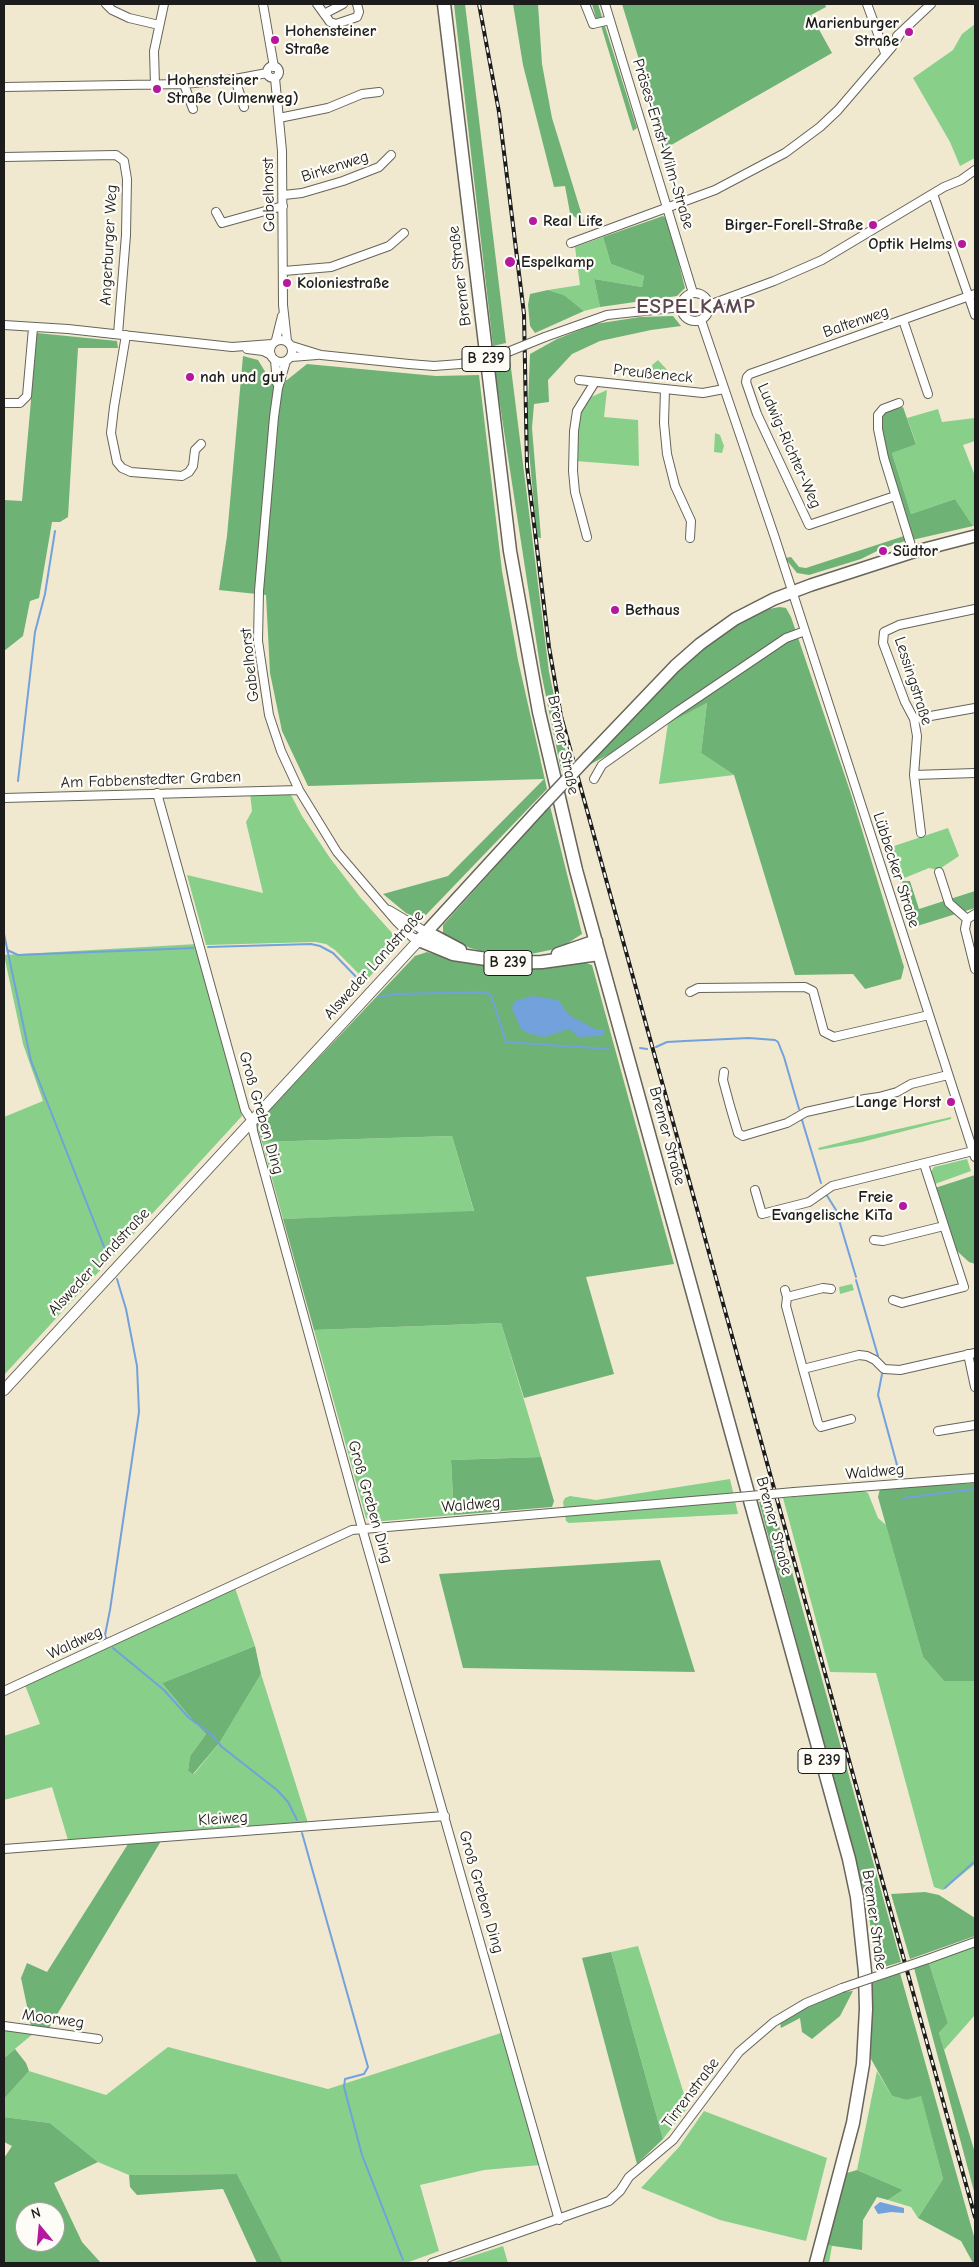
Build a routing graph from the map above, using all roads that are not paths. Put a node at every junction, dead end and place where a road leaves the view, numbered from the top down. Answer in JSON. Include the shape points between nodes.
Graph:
{"nodes":[{"id":1,"x":106,"y":4,"type":"edge"},
{"id":2,"x":164,"y":4,"type":"edge"},
{"id":3,"x":263,"y":4,"type":"edge"},
{"id":4,"x":317,"y":4,"type":"edge"},
{"id":5,"x":343,"y":4,"type":"edge"},
{"id":6,"x":356,"y":4,"type":"edge"},
{"id":7,"x":444,"y":4,"type":"edge"},
{"id":8,"x":585,"y":4,"type":"edge"},
{"id":9,"x":605,"y":4,"type":"edge"},
{"id":10,"x":867,"y":4,"type":"edge"},
{"id":11,"x":931,"y":4,"type":"edge"},
{"id":12,"x":324,"y":14,"type":"junction"},
{"id":13,"x":610,"y":20,"type":"junction"},
{"id":14,"x":159,"y":25,"type":"junction"},
{"id":15,"x":885,"y":53,"type":"junction"},
{"id":16,"x":274,"y":66,"type":"junction"},
{"id":17,"x":267,"y":73,"type":"junction"},
{"id":18,"x":275,"y":78,"type":"junction"},
{"id":19,"x":235,"y":79,"type":"junction"},
{"id":20,"x":184,"y":84,"type":"junction"},
{"id":21,"x":155,"y":85,"type":"junction"},
{"id":22,"x":4,"y":87,"type":"edge"},
{"id":23,"x":379,"y":92,"type":"dead end"},
{"id":24,"x":244,"y":107,"type":"dead end"},
{"id":25,"x":192,"y":109,"type":"dead end"},
{"id":26,"x":280,"y":118,"type":"junction"},
{"id":27,"x":391,"y":155,"type":"dead end"},
{"id":28,"x":4,"y":156,"type":"edge"},
{"id":29,"x":975,"y":169,"type":"edge"},
{"id":30,"x":933,"y":194,"type":"junction"},
{"id":31,"x":284,"y":195,"type":"junction"},
{"id":32,"x":283,"y":206,"type":"junction"},
{"id":33,"x":668,"y":206,"type":"junction"},
{"id":34,"x":216,"y":212,"type":"dead end"},
{"id":35,"x":404,"y":233,"type":"dead end"},
{"id":36,"x":571,"y":243,"type":"dead end"},
{"id":37,"x":284,"y":271,"type":"junction"},
{"id":38,"x":693,"y":293,"type":"junction"},
{"id":39,"x":972,"y":295,"type":"edge"},
{"id":40,"x":709,"y":305,"type":"junction"},
{"id":41,"x":681,"y":307,"type":"junction"},
{"id":42,"x":283,"y":312,"type":"junction"},
{"id":43,"x":975,"y":315,"type":"edge"},
{"id":44,"x":701,"y":320,"type":"junction"},
{"id":45,"x":902,"y":320,"type":"junction"},
{"id":46,"x":4,"y":325,"type":"edge"},
{"id":47,"x":33,"y":328,"type":"junction"},
{"id":48,"x":122,"y":334,"type":"junction"},
{"id":49,"x":274,"y":342,"type":"junction"},
{"id":50,"x":290,"y":343,"type":"junction"},
{"id":51,"x":243,"y":348,"type":"junction"},
{"id":52,"x":321,"y":354,"type":"junction"},
{"id":53,"x":273,"y":357,"type":"junction"},
{"id":54,"x":289,"y":359,"type":"junction"},
{"id":55,"x":747,"y":377,"type":"joint"},
{"id":56,"x":579,"y":380,"type":"dead end"},
{"id":57,"x":595,"y":382,"type":"junction"},
{"id":58,"x":278,"y":388,"type":"junction"},
{"id":59,"x":665,"y":389,"type":"junction"},
{"id":60,"x":724,"y":389,"type":"junction"},
{"id":61,"x":928,"y":394,"type":"dead end"},
{"id":62,"x":4,"y":403,"type":"edge"},
{"id":63,"x":899,"y":403,"type":"dead end"},
{"id":64,"x":201,"y":444,"type":"dead end"},
{"id":65,"x":895,"y":496,"type":"junction"},
{"id":66,"x":975,"y":536,"type":"edge"},
{"id":67,"x":587,"y":537,"type":"dead end"},
{"id":68,"x":690,"y":538,"type":"dead end"},
{"id":69,"x":913,"y":552,"type":"junction"},
{"id":70,"x":792,"y":592,"type":"junction"},
{"id":71,"x":975,"y":609,"type":"edge"},
{"id":72,"x":805,"y":631,"type":"junction"},
{"id":73,"x":975,"y":708,"type":"edge"},
{"id":74,"x":914,"y":719,"type":"junction"},
{"id":75,"x":975,"y":773,"type":"edge"},
{"id":76,"x":914,"y":775,"type":"junction"},
{"id":77,"x":594,"y":779,"type":"dead end"},
{"id":78,"x":299,"y":790,"type":"junction"},
{"id":79,"x":157,"y":793,"type":"junction"},
{"id":80,"x":4,"y":798,"type":"edge"},
{"id":81,"x":921,"y":833,"type":"dead end"},
{"id":82,"x":939,"y":872,"type":"dead end"},
{"id":83,"x":975,"y":914,"type":"edge"},
{"id":84,"x":967,"y":919,"type":"junction"},
{"id":85,"x":423,"y":936,"type":"junction"},
{"id":86,"x":596,"y":941,"type":"junction"},
{"id":87,"x":599,"y":954,"type":"junction"},
{"id":88,"x":975,"y":969,"type":"edge"},
{"id":89,"x":690,"y":992,"type":"dead end"},
{"id":90,"x":929,"y":1015,"type":"junction"},
{"id":91,"x":724,"y":1072,"type":"dead end"},
{"id":92,"x":948,"y":1075,"type":"junction"},
{"id":93,"x":252,"y":1121,"type":"junction"},
{"id":94,"x":974,"y":1154,"type":"edge"},
{"id":95,"x":924,"y":1164,"type":"junction"},
{"id":96,"x":755,"y":1190,"type":"dead end"},
{"id":97,"x":944,"y":1226,"type":"junction"},
{"id":98,"x":874,"y":1240,"type":"dead end"},
{"id":99,"x":832,"y":1289,"type":"dead end"},
{"id":100,"x":894,"y":1300,"type":"dead end"},
{"id":101,"x":971,"y":1354,"type":"edge"},
{"id":102,"x":803,"y":1369,"type":"junction"},
{"id":103,"x":975,"y":1387,"type":"edge"},
{"id":104,"x":4,"y":1390,"type":"edge"},
{"id":105,"x":851,"y":1419,"type":"dead end"},
{"id":106,"x":975,"y":1425,"type":"edge"},
{"id":107,"x":938,"y":1431,"type":"dead end"},
{"id":108,"x":975,"y":1478,"type":"edge"},
{"id":109,"x":362,"y":1528,"type":"junction"},
{"id":110,"x":4,"y":1691,"type":"edge"},
{"id":111,"x":445,"y":1816,"type":"junction"},
{"id":112,"x":4,"y":1849,"type":"edge"},
{"id":113,"x":975,"y":1942,"type":"edge"},
{"id":114,"x":4,"y":2026,"type":"edge"},
{"id":115,"x":98,"y":2039,"type":"dead end"},
{"id":116,"x":559,"y":2220,"type":"junction"},
{"id":117,"x":437,"y":2262,"type":"edge"},
{"id":118,"x":816,"y":2263,"type":"edge"}],
"edges":[{"from":1,"to":14,"type":"street","via":[[129,18]]},
{"from":2,"to":14,"type":"street"},
{"from":3,"to":16,"type":"street"},
{"from":4,"to":12,"type":"street"},
{"from":5,"to":12,"type":"street"},
{"from":6,"to":12,"type":"street","via":[[359,12],[356,17],[336,24]]},
{"from":7,"to":86,"type":"main road","name":"Bremer Straße","number":"B 239","via":[[503,493],[520,606],[560,806]]},
{"from":8,"to":13,"type":"street","via":[[593,24]]},
{"from":9,"to":13,"type":"street","name":"Präses-Ernst-Wilm-Straße"},
{"from":10,"to":15,"type":"street"},
{"from":11,"to":15,"type":"street"},
{"from":13,"to":33,"type":"street","name":"Präses-Ernst-Wilm-Straße"},
{"from":14,"to":21,"type":"street","via":[[154,51]]},
{"from":15,"to":33,"type":"street","via":[[838,110],[805,139],[732,182]]},
{"from":16,"to":17,"type":"street"},
{"from":16,"to":18,"type":"street","via":[[279,72]]},
{"from":17,"to":18,"type":"street"},
{"from":17,"to":19,"type":"street"},
{"from":18,"to":26,"type":"street","name":"Gabelhorst"},
{"from":19,"to":20,"type":"street"},
{"from":19,"to":24,"type":"street"},
{"from":20,"to":21,"type":"street"},
{"from":20,"to":25,"type":"street"},
{"from":21,"to":22,"type":"street"},
{"from":23,"to":26,"type":"street","via":[[362,94],[328,108]]},
{"from":26,"to":31,"type":"street","name":"Gabelhorst"},
{"from":27,"to":31,"type":"street","name":"Birkenweg","via":[[379,167],[343,181]]},
{"from":28,"to":48,"type":"street","name":"Angerburger Weg","via":[[116,155],[124,161],[126,235]]},
{"from":29,"to":30,"type":"street"},
{"from":30,"to":39,"type":"street"},
{"from":30,"to":40,"type":"street","via":[[822,260]]},
{"from":31,"to":32,"type":"street","name":"Gabelhorst"},
{"from":32,"to":34,"type":"street","via":[[222,224]]},
{"from":32,"to":37,"type":"street","name":"Gabelhorst"},
{"from":33,"to":36,"type":"street"},
{"from":33,"to":38,"type":"street","name":"Präses-Ernst-Wilm-Straße"},
{"from":35,"to":37,"type":"street","via":[[388,246],[330,267]]},
{"from":37,"to":42,"type":"street","name":"Gabelhorst"},
{"from":38,"to":40,"type":"street","via":[[704,296]]},
{"from":38,"to":41,"type":"street","via":[[684,298]]},
{"from":39,"to":43,"type":"street"},
{"from":39,"to":45,"type":"street","name":"Baltenweg"},
{"from":40,"to":44,"type":"street","via":[[708,313]]},
{"from":41,"to":44,"type":"street","via":[[688,319]]},
{"from":41,"to":52,"type":"street","bridge":true,"via":[[607,315],[493,358],[460,364],[434,366]]},
{"from":42,"to":49,"type":"street","name":"Gabelhorst"},
{"from":42,"to":50,"type":"street","name":"Gabelhorst"},
{"from":44,"to":60,"type":"street"},
{"from":45,"to":55,"type":"street","name":"Baltenweg"},
{"from":45,"to":61,"type":"street"},
{"from":46,"to":47,"type":"street"},
{"from":47,"to":48,"type":"street"},
{"from":47,"to":62,"type":"street","via":[[27,396],[20,403]]},
{"from":48,"to":51,"type":"street"},
{"from":48,"to":64,"type":"street","via":[[112,433],[117,462],[131,472],[182,476],[193,466],[195,450]]},
{"from":49,"to":50,"type":"street"},
{"from":49,"to":51,"type":"street"},
{"from":49,"to":53,"type":"street","name":"Gabelhorst"},
{"from":50,"to":52,"type":"street"},
{"from":50,"to":54,"type":"street","name":"Gabelhorst"},
{"from":51,"to":53,"type":"street"},
{"from":52,"to":54,"type":"street"},
{"from":53,"to":54,"type":"street"},
{"from":53,"to":58,"type":"street","name":"Gabelhorst"},
{"from":54,"to":58,"type":"street","name":"Gabelhorst"},
{"from":55,"to":65,"type":"street","name":"Ludwig-Richter-Weg","via":[[756,414],[809,525]]},
{"from":56,"to":57,"type":"street","name":"Preußeneck"},
{"from":57,"to":59,"type":"street","name":"Preußeneck"},
{"from":57,"to":67,"type":"street","via":[[577,411],[574,431],[574,492]]},
{"from":58,"to":78,"type":"street","name":"Gabelhorst","via":[[259,591],[258,641],[269,715]]},
{"from":59,"to":60,"type":"street","name":"Preußeneck","via":[[702,393]]},
{"from":59,"to":68,"type":"street","via":[[667,454],[675,486],[691,521]]},
{"from":60,"to":70,"type":"street"},
{"from":63,"to":65,"type":"street","via":[[883,409],[878,415],[882,451]]},
{"from":65,"to":69,"type":"street"},
{"from":66,"to":69,"type":"main road","name":"Alsweder Landstraße"},
{"from":69,"to":70,"type":"main road","name":"Alsweder Landstraße"},
{"from":70,"to":72,"type":"street","name":"Lübbecker Straße"},
{"from":70,"to":85,"type":"main road","name":"Alsweder Landstraße","bridge":true,"via":[[735,619],[700,644],[656,684]]},
{"from":71,"to":74,"type":"street","name":"Lessingstraße","via":[[899,625],[884,632],[883,643]]},
{"from":72,"to":77,"type":"street","via":[[786,638],[678,711],[602,765]]},
{"from":72,"to":90,"type":"street","name":"Lübbecker Straße"},
{"from":73,"to":74,"type":"street"},
{"from":74,"to":76,"type":"street","name":"Lessingstraße","via":[[917,736]]},
{"from":75,"to":76,"type":"street"},
{"from":76,"to":81,"type":"street","name":"Lessingstraße"},
{"from":78,"to":79,"type":"street","name":"Am Fabbenstedter Graben"},
{"from":78,"to":85,"type":"street","name":"Gabelhorst","via":[[337,852],[383,907],[412,937]]},
{"from":79,"to":80,"type":"street","name":"Am Fabbenstedter Graben"},
{"from":79,"to":93,"type":"street","name":"Groß Greben Ding","via":[[246,1110]]},
{"from":82,"to":84,"type":"street","via":[[949,903]]},
{"from":83,"to":84,"type":"street"},
{"from":84,"to":88,"type":"street","via":[[965,929]]},
{"from":85,"to":86,"type":"main road","number":"B 239","via":[[468,953],[512,960],[541,958]]},
{"from":85,"to":87,"type":"main road","number":"B 239","via":[[453,954],[513,963]]},
{"from":85,"to":93,"type":"street","name":"Alsweder Landstraße"},
{"from":86,"to":87,"type":"main road","name":"Bremer Straße","number":"B 239"},
{"from":87,"to":118,"type":"main road","name":"Bremer Straße","number":"B 239","via":[[857,1897],[865,1972],[862,2064],[853,2123]]},
{"from":89,"to":90,"type":"street","via":[[698,988],[805,986],[813,991],[824,1032],[834,1037]]},
{"from":90,"to":92,"type":"street","name":"Lübbecker Straße"},
{"from":91,"to":92,"type":"street","via":[[723,1080],[738,1133],[743,1136],[788,1123],[806,1112],[879,1097],[911,1084]]},
{"from":92,"to":94,"type":"street","name":"Lübbecker Straße"},
{"from":93,"to":104,"type":"street","name":"Alsweder Landstraße"},
{"from":93,"to":109,"type":"street","name":"Groß Greben Ding"},
{"from":94,"to":95,"type":"street"},
{"from":95,"to":96,"type":"street","via":[[832,1186],[809,1202],[762,1214]]},
{"from":95,"to":97,"type":"street"},
{"from":97,"to":98,"type":"street","via":[[883,1241]]},
{"from":97,"to":100,"type":"street","via":[[964,1287],[902,1303]]},
{"from":99,"to":102,"type":"street","via":[[786,1294],[786,1306]]},
{"from":101,"to":102,"type":"street","via":[[900,1370],[884,1369],[875,1360],[859,1355]]},
{"from":101,"to":103,"type":"street"},
{"from":102,"to":105,"type":"street","via":[[821,1427]]},
{"from":106,"to":107,"type":"street"},
{"from":108,"to":109,"type":"street","name":"Waldweg","bridge":true},
{"from":109,"to":110,"type":"street","name":"Waldweg"},
{"from":109,"to":111,"type":"street","name":"Groß Greben Ding"},
{"from":111,"to":112,"type":"street","name":"Kleiweg"},
{"from":111,"to":116,"type":"street","name":"Groß Greben Ding"},
{"from":113,"to":116,"type":"street","name":"Tirrenstraße","bridge":true,"via":[[842,1988],[806,2003],[774,2022],[739,2052],[673,2140],[628,2177],[614,2197]]},
{"from":114,"to":115,"type":"street","name":"Moorweg"},
{"from":116,"to":117,"type":"street","name":"Tirrenstraße"}]}
